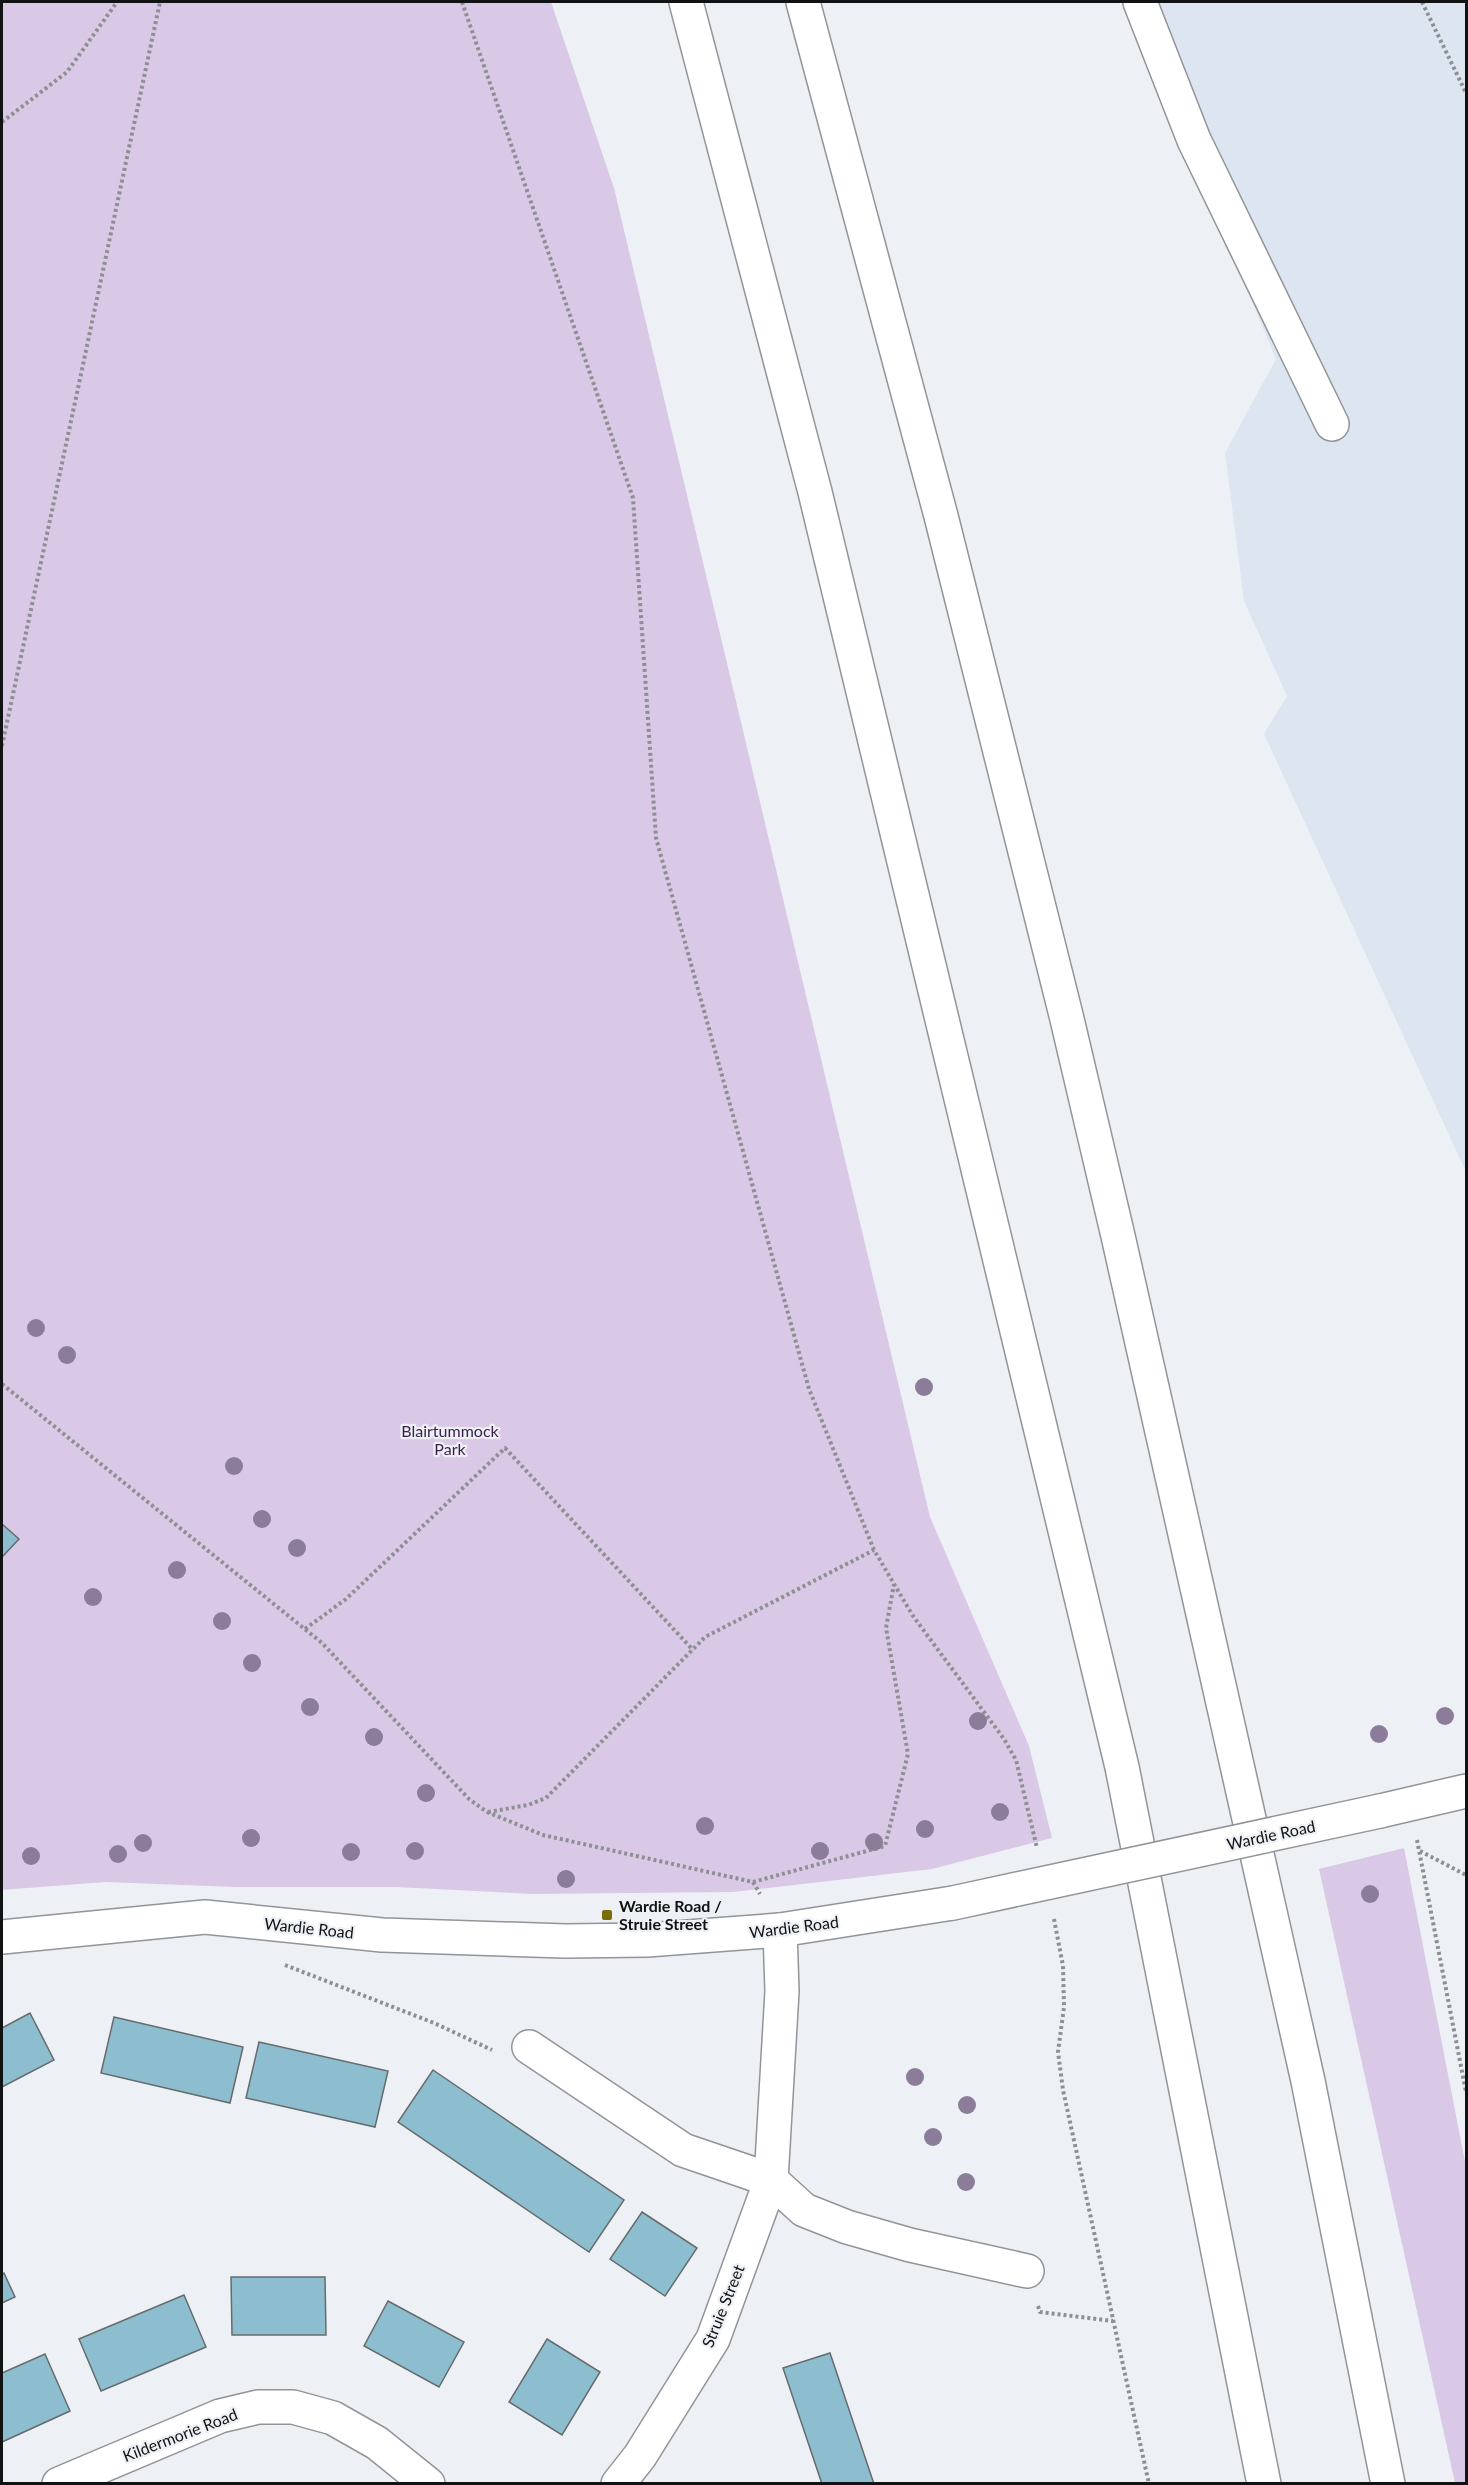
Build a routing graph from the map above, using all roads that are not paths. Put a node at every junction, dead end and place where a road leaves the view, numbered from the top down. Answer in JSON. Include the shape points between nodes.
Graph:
{"nodes":[{"id":1,"x":686,"y":2,"type":"edge"},
{"id":2,"x":803,"y":2,"type":"edge"},
{"id":3,"x":1140,"y":2,"type":"edge"},
{"id":4,"x":1332,"y":424,"type":"dead end"},
{"id":5,"x":1467,"y":1791,"type":"edge"},
{"id":6,"x":780,"y":1930,"type":"junction"},
{"id":7,"x":2,"y":1937,"type":"edge"},
{"id":8,"x":529,"y":2047,"type":"road end"},
{"id":9,"x":771,"y":2180,"type":"junction"},
{"id":10,"x":1027,"y":2271,"type":"road end"},
{"id":11,"x":59,"y":2484,"type":"edge"},
{"id":12,"x":428,"y":2484,"type":"edge"},
{"id":13,"x":618,"y":2484,"type":"edge"},
{"id":14,"x":1264,"y":2484,"type":"edge"},
{"id":15,"x":1388,"y":2484,"type":"edge"}],
"edges":[{"from":1,"to":14,"type":"main road","via":[[815,492],[1122,1767]]},
{"from":2,"to":15,"type":"main road","via":[[944,527],[1113,1213],[1308,2080]]},
{"from":3,"to":4,"type":"main road","via":[[1194,140]]},
{"from":5,"to":6,"type":"main road","name":"Wardie Road","bridge":true,"via":[[953,1903]]},
{"from":6,"to":7,"type":"main road","name":"Wardie Road","via":[[565,1941],[382,1935],[205,1917]]},
{"from":6,"to":9,"type":"main road","name":"Struie Street","via":[[782,1992]]},
{"from":8,"to":9,"type":"main road","via":[[683,2150]]},
{"from":9,"to":10,"type":"main road","via":[[804,2210],[847,2227]]},
{"from":9,"to":13,"type":"main road","name":"Struie Street","via":[[713,2339],[640,2456]]},
{"from":11,"to":12,"type":"main road","name":"Kildermorie Road","via":[[220,2416],[258,2407],[293,2407],[333,2418],[377,2443]]}]}
